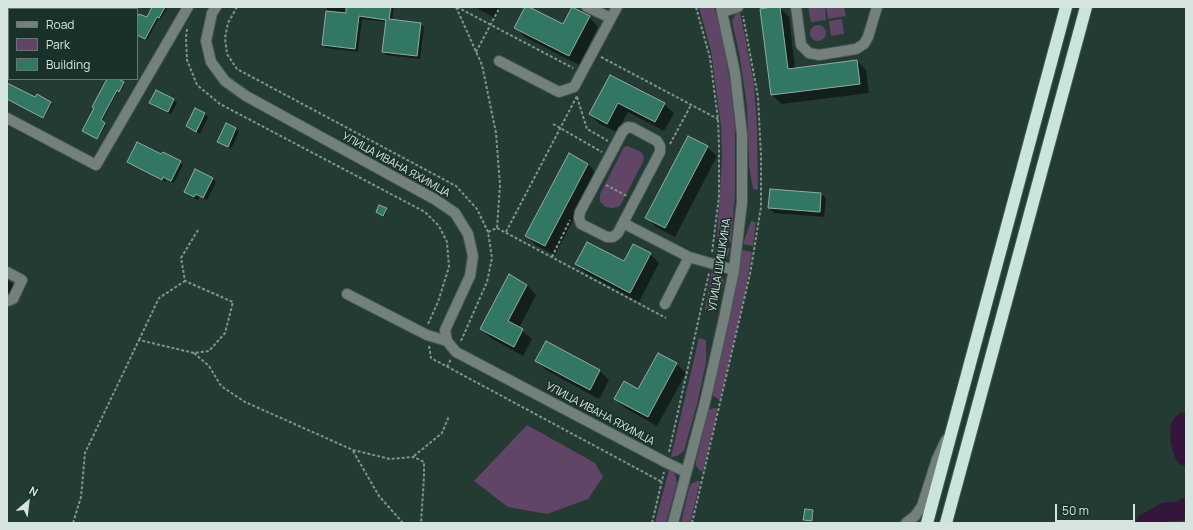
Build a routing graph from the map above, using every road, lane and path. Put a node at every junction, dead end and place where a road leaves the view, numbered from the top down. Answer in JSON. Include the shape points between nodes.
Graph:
{"nodes":[{"id":1,"x":188,"y":7,"type":"edge"},
{"id":2,"x":216,"y":7,"type":"edge"},
{"id":3,"x":456,"y":7,"type":"edge"},
{"id":4,"x":500,"y":7,"type":"edge"},
{"id":5,"x":587,"y":7,"type":"edge"},
{"id":6,"x":617,"y":7,"type":"edge"},
{"id":7,"x":738,"y":7,"type":"edge"},
{"id":8,"x":796,"y":7,"type":"edge"},
{"id":9,"x":877,"y":7,"type":"edge"},
{"id":10,"x":1066,"y":7,"type":"edge"},
{"id":11,"x":1086,"y":7,"type":"edge"},
{"id":12,"x":722,"y":10,"type":"edge"},
{"id":13,"x":611,"y":18,"type":"junction"},
{"id":14,"x":490,"y":24,"type":"junction"},
{"id":15,"x":188,"y":26,"type":"dead end"},
{"id":16,"x":476,"y":52,"type":"junction"},
{"id":17,"x":599,"y":56,"type":"dead end"},
{"id":18,"x":499,"y":61,"type":"dead end"},
{"id":19,"x":582,"y":73,"type":"junction"},
{"id":20,"x":580,"y":90,"type":"dead end"},
{"id":21,"x":577,"y":96,"type":"junction"},
{"id":22,"x":691,"y":105,"type":"junction"},
{"id":23,"x":7,"y":118,"type":"edge"},
{"id":24,"x":718,"y":119,"type":"dead end"},
{"id":25,"x":553,"y":124,"type":"dead end"},
{"id":26,"x":560,"y":128,"type":"junction"},
{"id":27,"x":611,"y":142,"type":"dead end"},
{"id":28,"x":668,"y":150,"type":"dead end"},
{"id":29,"x":605,"y":154,"type":"dead end"},
{"id":30,"x":597,"y":180,"type":"junction"},
{"id":31,"x":635,"y":200,"type":"junction"},
{"id":32,"x":622,"y":223,"type":"junction"},
{"id":33,"x":497,"y":228,"type":"junction"},
{"id":34,"x":198,"y":230,"type":"dead end"},
{"id":35,"x":488,"y":232,"type":"dead end"},
{"id":36,"x":506,"y":232,"type":"junction"},
{"id":37,"x":689,"y":257,"type":"junction"},
{"id":38,"x":734,"y":270,"type":"junction"},
{"id":39,"x":7,"y":272,"type":"edge"},
{"id":40,"x":185,"y":281,"type":"junction"},
{"id":41,"x":347,"y":294,"type":"dead end"},
{"id":42,"x":7,"y":301,"type":"edge"},
{"id":43,"x":665,"y":304,"type":"dead end"},
{"id":44,"x":666,"y":318,"type":"dead end"},
{"id":45,"x":428,"y":335,"type":"junction"},
{"id":46,"x":139,"y":340,"type":"junction"},
{"id":47,"x":447,"y":341,"type":"junction"},
{"id":48,"x":194,"y":353,"type":"junction"},
{"id":49,"x":449,"y":416,"type":"dead end"},
{"id":50,"x":954,"y":422,"type":"junction"},
{"id":51,"x":353,"y":450,"type":"junction"},
{"id":52,"x":414,"y":456,"type":"junction"},
{"id":53,"x":686,"y":472,"type":"junction"},
{"id":54,"x":662,"y":482,"type":"dead end"},
{"id":55,"x":73,"y":523,"type":"edge"},
{"id":56,"x":403,"y":523,"type":"edge"},
{"id":57,"x":420,"y":523,"type":"edge"},
{"id":58,"x":673,"y":523,"type":"edge"},
{"id":59,"x":906,"y":523,"type":"edge"},
{"id":60,"x":927,"y":523,"type":"edge"},
{"id":61,"x":946,"y":523,"type":"edge"}],
"edges":[{"from":1,"to":23,"type":"street","via":[[96,165]]},
{"from":2,"to":47,"type":"street","name":"УЛИЦА ИВАНА ЯХИМЦА","via":[[212,13],[206,41],[211,62],[225,81],[246,96],[436,200],[455,213],[468,234],[473,256],[470,276],[445,330]]},
{"from":3,"to":14,"type":"path"},
{"from":3,"to":16,"type":"path"},
{"from":4,"to":14,"type":"path"},
{"from":5,"to":13,"type":"street"},
{"from":6,"to":13,"type":"street"},
{"from":7,"to":12,"type":"street"},
{"from":8,"to":9,"type":"street","via":[[801,45],[809,52],[819,55],[856,49],[864,44]]},
{"from":10,"to":50,"type":"highway"},
{"from":11,"to":61,"type":"highway"},
{"from":12,"to":38,"type":"street","name":"УЛИЦА ШИШКИНА","via":[[735,73],[742,135],[742,202]]},
{"from":13,"to":19,"type":"street"},
{"from":14,"to":16,"type":"path"},
{"from":14,"to":19,"type":"path"},
{"from":15,"to":45,"type":"path","via":[[187,60],[197,85],[220,104],[425,212],[439,226],[447,242],[449,267],[438,302],[426,328]]},
{"from":16,"to":33,"type":"path","via":[[482,65],[496,133],[500,184]]},
{"from":17,"to":22,"type":"path"},
{"from":18,"to":19,"type":"street","via":[[559,92],[574,87]]},
{"from":20,"to":21,"type":"path"},
{"from":21,"to":26,"type":"path"},
{"from":21,"to":27,"type":"path","via":[[587,129]]},
{"from":22,"to":24,"type":"path"},
{"from":22,"to":28,"type":"path"},
{"from":25,"to":26,"type":"path"},
{"from":26,"to":29,"type":"path"},
{"from":26,"to":36,"type":"path"},
{"from":30,"to":31,"type":"path"},
{"from":30,"to":31,"type":"street","via":[[623,131],[628,127],[633,128],[657,141],[660,146],[660,152]]},
{"from":30,"to":32,"type":"street","via":[[580,212],[582,224],[613,237],[618,233]]},
{"from":31,"to":32,"type":"street"},
{"from":32,"to":37,"type":"street"},
{"from":33,"to":35,"type":"path"},
{"from":33,"to":36,"type":"path"},
{"from":34,"to":40,"type":"path","via":[[181,258]]},
{"from":36,"to":44,"type":"path"},
{"from":37,"to":38,"type":"street"},
{"from":37,"to":43,"type":"street"},
{"from":38,"to":53,"type":"street","name":"УЛИЦА ШИШКИНА","via":[[707,395]]},
{"from":39,"to":42,"type":"street","via":[[22,280],[13,299]]},
{"from":40,"to":46,"type":"path","via":[[158,298]]},
{"from":40,"to":48,"type":"path","via":[[233,302],[224,333],[208,351]]},
{"from":41,"to":45,"type":"street"},
{"from":45,"to":47,"type":"street"},
{"from":45,"to":54,"type":"path","via":[[431,358]]},
{"from":46,"to":48,"type":"path"},
{"from":46,"to":55,"type":"path","via":[[85,453],[81,497]]},
{"from":47,"to":53,"type":"street","name":"УЛИЦА ИВАНА ЯХИМЦА","via":[[456,352]]},
{"from":48,"to":51,"type":"path","via":[[209,366],[221,386],[246,402]]},
{"from":49,"to":52,"type":"path","via":[[442,433]]},
{"from":50,"to":59,"type":"street","via":[[937,459],[922,506]]},
{"from":50,"to":60,"type":"highway"},
{"from":51,"to":52,"type":"path","via":[[390,459]]},
{"from":51,"to":56,"type":"path","via":[[379,496]]},
{"from":52,"to":57,"type":"path","via":[[424,462]]},
{"from":53,"to":58,"type":"street","name":"УЛИЦА ШИШКИНА"}]}
